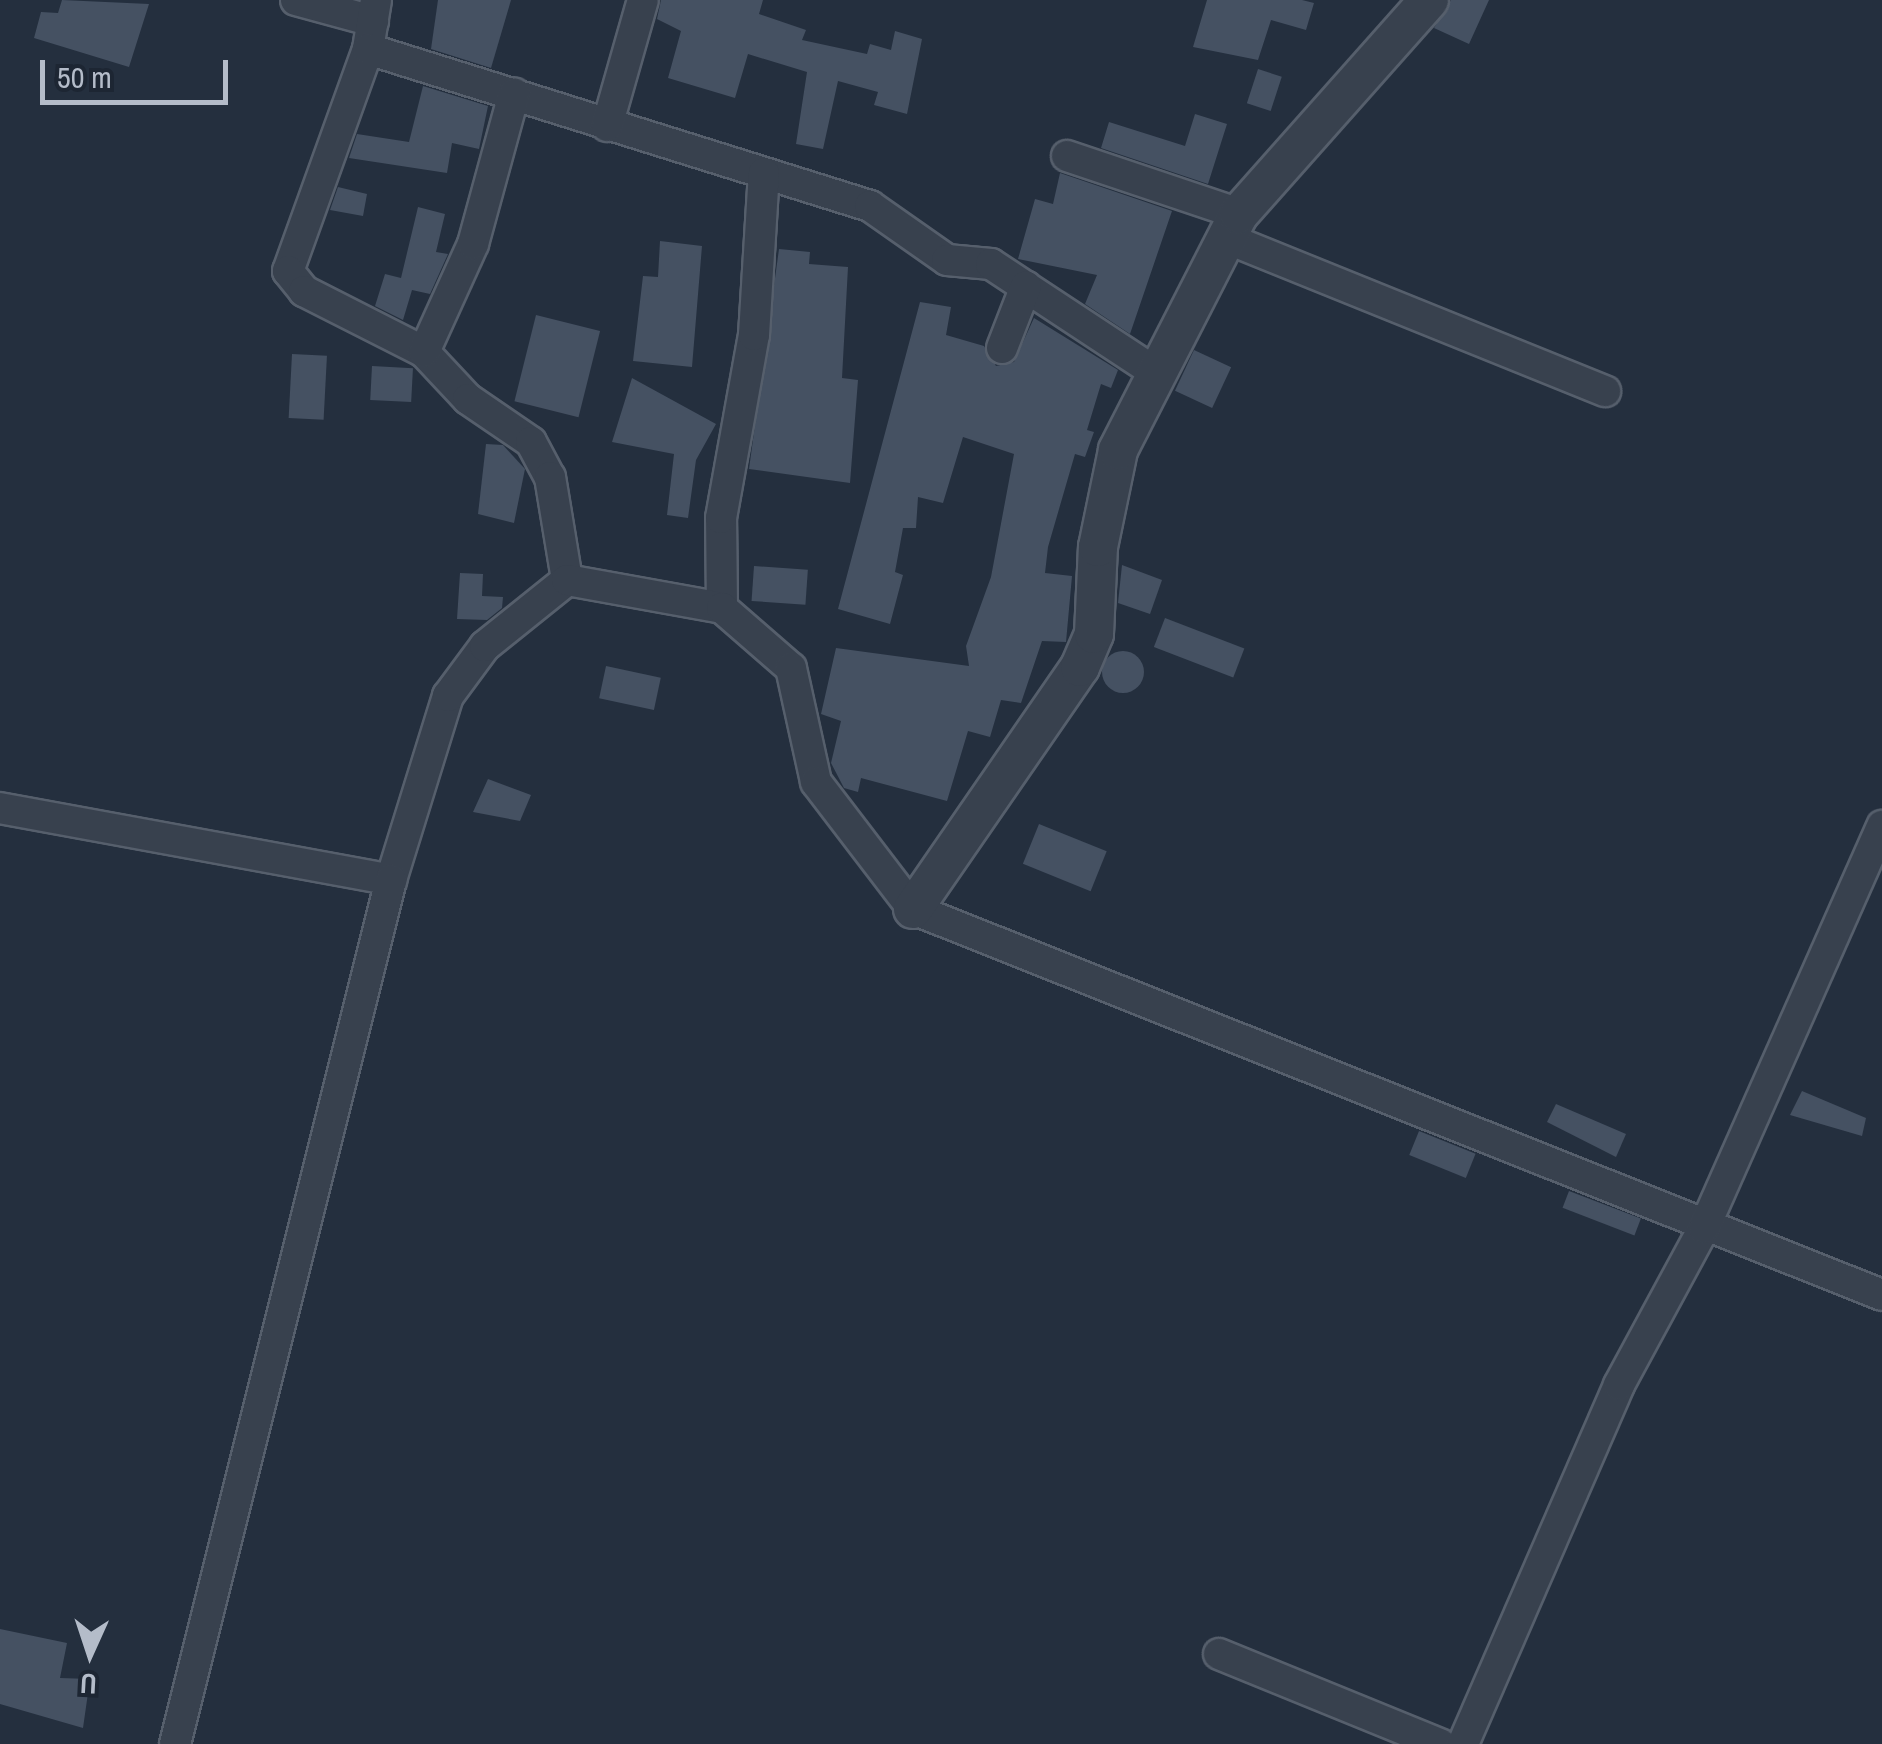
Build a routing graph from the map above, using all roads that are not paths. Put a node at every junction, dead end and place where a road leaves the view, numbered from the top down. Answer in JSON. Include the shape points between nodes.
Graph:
{"nodes":[{"id":1,"x":296,"y":0,"type":"edge"},
{"id":2,"x":643,"y":0,"type":"edge"},
{"id":3,"x":1429,"y":0,"type":"edge"},
{"id":4,"x":372,"y":24,"type":"edge"},
{"id":5,"x":514,"y":94,"type":"junction"},
{"id":6,"x":607,"y":126,"type":"junction"},
{"id":7,"x":1067,"y":156,"type":"dead end"},
{"id":8,"x":764,"y":173,"type":"junction"},
{"id":9,"x":1232,"y":226,"type":"junction"},
{"id":10,"x":1026,"y":286,"type":"junction"},
{"id":11,"x":1002,"y":348,"type":"dead end"},
{"id":12,"x":424,"y":352,"type":"junction"},
{"id":13,"x":1153,"y":371,"type":"junction"},
{"id":14,"x":1604,"y":391,"type":"dead end"},
{"id":15,"x":568,"y":580,"type":"junction"},
{"id":16,"x":722,"y":608,"type":"junction"},
{"id":17,"x":0,"y":808,"type":"edge"},
{"id":18,"x":1882,"y":826,"type":"edge"},
{"id":19,"x":391,"y":880,"type":"junction"},
{"id":20,"x":912,"y":909,"type":"junction"},
{"id":21,"x":1704,"y":1228,"type":"junction"},
{"id":22,"x":1882,"y":1294,"type":"edge"},
{"id":23,"x":1219,"y":1654,"type":"dead end"},
{"id":24,"x":174,"y":1744,"type":"edge"},
{"id":25,"x":1440,"y":1744,"type":"edge"},
{"id":26,"x":1464,"y":1744,"type":"edge"}],
"edges":[{"from":1,"to":4,"type":"street"},
{"from":2,"to":6,"type":"street"},
{"from":3,"to":9,"type":"street"},
{"from":4,"to":5,"type":"street"},
{"from":4,"to":12,"type":"street","via":[[288,270],[304,290]]},
{"from":5,"to":6,"type":"street"},
{"from":5,"to":12,"type":"street","via":[[473,244]]},
{"from":6,"to":8,"type":"street"},
{"from":7,"to":9,"type":"street"},
{"from":8,"to":10,"type":"street","via":[[870,206],[947,260],[990,264]]},
{"from":8,"to":16,"type":"street","via":[[754,335],[720,518]]},
{"from":9,"to":13,"type":"street"},
{"from":9,"to":14,"type":"street"},
{"from":10,"to":11,"type":"street"},
{"from":10,"to":13,"type":"street"},
{"from":12,"to":15,"type":"street","via":[[468,399],[540,452]]},
{"from":13,"to":20,"type":"street","via":[[1106,492],[1087,651]]},
{"from":15,"to":16,"type":"street"},
{"from":15,"to":19,"type":"street","via":[[456,680]]},
{"from":16,"to":20,"type":"street","via":[[791,668],[816,782]]},
{"from":17,"to":19,"type":"street"},
{"from":18,"to":21,"type":"street"},
{"from":19,"to":24,"type":"street"},
{"from":20,"to":21,"type":"street"},
{"from":21,"to":22,"type":"street"},
{"from":21,"to":26,"type":"street","via":[[1619,1386]]},
{"from":23,"to":25,"type":"street"}]}
